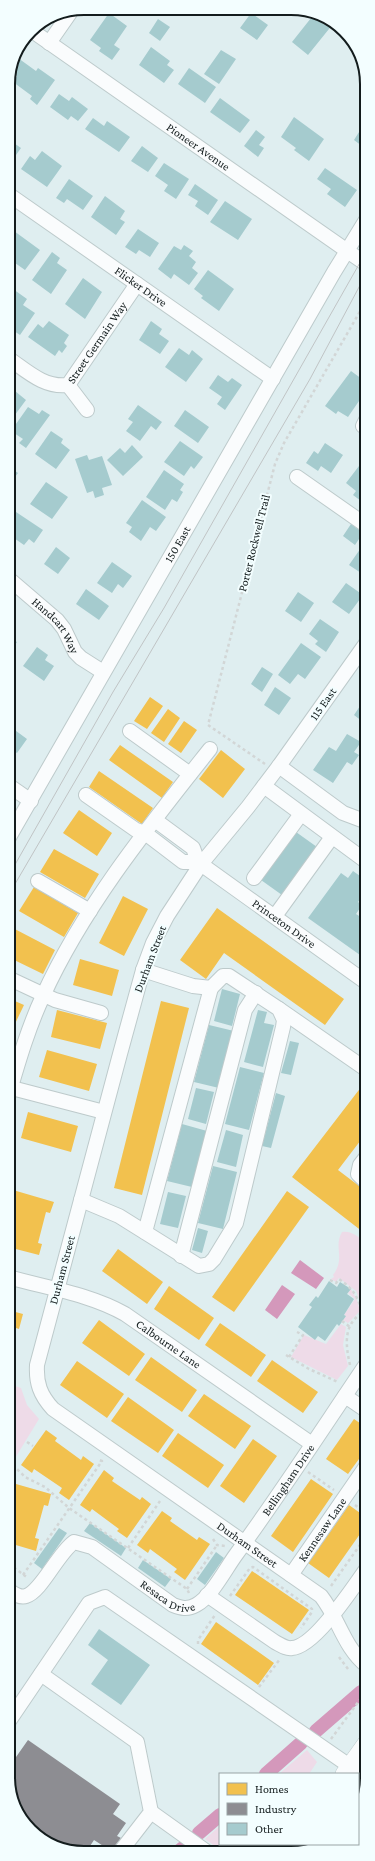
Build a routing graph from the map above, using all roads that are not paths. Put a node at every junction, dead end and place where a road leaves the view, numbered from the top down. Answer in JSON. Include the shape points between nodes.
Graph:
{"nodes":[{"id":1,"x":66,"y":18,"type":"edge"},
{"id":2,"x":37,"y":34,"type":"edge"},
{"id":3,"x":49,"y":43,"type":"junction"},
{"id":4,"x":15,"y":199,"type":"edge"},
{"id":5,"x":360,"y":230,"type":"edge"},
{"id":6,"x":348,"y":251,"type":"junction"},
{"id":7,"x":360,"y":260,"type":"edge"},
{"id":8,"x":137,"y":284,"type":"junction"},
{"id":9,"x":15,"y":362,"type":"edge"},
{"id":10,"x":273,"y":379,"type":"junction"},
{"id":11,"x":68,"y":384,"type":"junction"},
{"id":12,"x":87,"y":410,"type":"dead end"},
{"id":13,"x":297,"y":477,"type":"dead end"},
{"id":14,"x":360,"y":522,"type":"edge"},
{"id":15,"x":15,"y":584,"type":"edge"},
{"id":16,"x":360,"y":650,"type":"edge"},
{"id":17,"x":104,"y":672,"type":"junction"},
{"id":18,"x":130,"y":731,"type":"dead end"},
{"id":19,"x":210,"y":749,"type":"dead end"},
{"id":20,"x":277,"y":768,"type":"junction"},
{"id":21,"x":190,"y":774,"type":"junction"},
{"id":22,"x":264,"y":786,"type":"junction"},
{"id":23,"x":15,"y":790,"type":"edge"},
{"id":24,"x":86,"y":795,"type":"dead end"},
{"id":25,"x":31,"y":801,"type":"junction"},
{"id":26,"x":301,"y":814,"type":"junction"},
{"id":27,"x":360,"y":819,"type":"edge"},
{"id":28,"x":155,"y":820,"type":"junction"},
{"id":29,"x":15,"y":827,"type":"edge"},
{"id":30,"x":145,"y":833,"type":"junction"},
{"id":31,"x":332,"y":837,"type":"junction"},
{"id":32,"x":360,"y":857,"type":"edge"},
{"id":33,"x":199,"y":863,"type":"junction"},
{"id":34,"x":254,"y":878,"type":"dead end"},
{"id":35,"x":38,"y":881,"type":"dead end"},
{"id":36,"x":90,"y":911,"type":"junction"},
{"id":37,"x":275,"y":916,"type":"junction"},
{"id":38,"x":143,"y":970,"type":"junction"},
{"id":39,"x":360,"y":978,"type":"edge"},
{"id":40,"x":15,"y":981,"type":"edge"},
{"id":41,"x":211,"y":988,"type":"junction"},
{"id":42,"x":256,"y":993,"type":"junction"},
{"id":43,"x":43,"y":995,"type":"junction"},
{"id":44,"x":279,"y":1009,"type":"junction"},
{"id":45,"x":102,"y":1013,"type":"dead end"},
{"id":46,"x":360,"y":1065,"type":"edge"},
{"id":47,"x":15,"y":1072,"type":"edge"},
{"id":48,"x":15,"y":1091,"type":"edge"},
{"id":49,"x":104,"y":1112,"type":"junction"},
{"id":50,"x":360,"y":1164,"type":"edge"},
{"id":51,"x":360,"y":1176,"type":"edge"},
{"id":52,"x":81,"y":1200,"type":"junction"},
{"id":53,"x":145,"y":1232,"type":"junction"},
{"id":54,"x":181,"y":1256,"type":"junction"},
{"id":55,"x":15,"y":1279,"type":"edge"},
{"id":56,"x":58,"y":1290,"type":"junction"},
{"id":57,"x":360,"y":1374,"type":"edge"},
{"id":58,"x":345,"y":1396,"type":"junction"},
{"id":59,"x":360,"y":1407,"type":"edge"},
{"id":60,"x":312,"y":1444,"type":"junction"},
{"id":61,"x":360,"y":1475,"type":"edge"},
{"id":62,"x":245,"y":1543,"type":"junction"},
{"id":63,"x":291,"y":1575,"type":"junction"},
{"id":64,"x":360,"y":1578,"type":"edge"},
{"id":65,"x":15,"y":1594,"type":"edge"},
{"id":66,"x":207,"y":1595,"type":"junction"},
{"id":67,"x":333,"y":1616,"type":"junction"},
{"id":68,"x":360,"y":1659,"type":"edge"},
{"id":69,"x":41,"y":1674,"type":"junction"},
{"id":70,"x":15,"y":1713,"type":"edge"},
{"id":71,"x":360,"y":1752,"type":"edge"},
{"id":72,"x":347,"y":1770,"type":"edge"},
{"id":73,"x":151,"y":1812,"type":"junction"},
{"id":74,"x":125,"y":1846,"type":"edge"},
{"id":75,"x":199,"y":1846,"type":"edge"}],
"edges":[{"from":1,"to":3,"type":"street"},
{"from":2,"to":3,"type":"street","name":"Pioneer Avenue"},
{"from":3,"to":6,"type":"street","name":"Pioneer Avenue"},
{"from":4,"to":8,"type":"street","name":"Flicker Drive"},
{"from":5,"to":6,"type":"street","name":"150 East"},
{"from":6,"to":7,"type":"street","name":"Pioneer Avenue"},
{"from":6,"to":10,"type":"street","name":"150 East"},
{"from":8,"to":10,"type":"street","name":"Flicker Drive"},
{"from":8,"to":11,"type":"street","name":"Street Germain Way"},
{"from":9,"to":11,"type":"street","name":"Street Germain Way","via":[[47,383],[57,386]]},
{"from":10,"to":17,"type":"street","name":"150 East"},
{"from":11,"to":12,"type":"street"},
{"from":13,"to":14,"type":"street"},
{"from":15,"to":17,"type":"street","name":"Handcart Way","via":[[57,620],[81,658]]},
{"from":16,"to":20,"type":"street","name":"115 East"},
{"from":17,"to":25,"type":"street","name":"150 East"},
{"from":18,"to":21,"type":"street"},
{"from":19,"to":21,"type":"street"},
{"from":20,"to":22,"type":"street","name":"Durham Street"},
{"from":20,"to":27,"type":"street","via":[[343,813]]},
{"from":21,"to":28,"type":"street"},
{"from":22,"to":26,"type":"street"},
{"from":22,"to":33,"type":"street","name":"Durham Street"},
{"from":23,"to":25,"type":"street"},
{"from":24,"to":30,"type":"street","via":[[136,830]]},
{"from":25,"to":29,"type":"street","name":"150 East"},
{"from":26,"to":31,"type":"street"},
{"from":26,"to":34,"type":"street"},
{"from":28,"to":30,"type":"street"},
{"from":28,"to":33,"type":"street","via":[[193,848]]},
{"from":30,"to":33,"type":"street","via":[[184,862]]},
{"from":30,"to":36,"type":"street"},
{"from":31,"to":32,"type":"street"},
{"from":31,"to":37,"type":"street"},
{"from":33,"to":37,"type":"street","name":"Princeton Drive"},
{"from":33,"to":38,"type":"street","name":"Durham Street","via":[[167,916]]},
{"from":35,"to":36,"type":"street"},
{"from":36,"to":43,"type":"street"},
{"from":37,"to":39,"type":"street","name":"Princeton Drive"},
{"from":38,"to":41,"type":"street","via":[[193,986]]},
{"from":38,"to":49,"type":"street","name":"Durham Street"},
{"from":40,"to":43,"type":"street"},
{"from":41,"to":42,"type":"street","via":[[223,976],[229,976]]},
{"from":41,"to":53,"type":"street"},
{"from":42,"to":44,"type":"street"},
{"from":42,"to":54,"type":"street","via":[[245,1010]]},
{"from":43,"to":45,"type":"street"},
{"from":43,"to":47,"type":"street"},
{"from":44,"to":46,"type":"street"},
{"from":44,"to":54,"type":"street","via":[[284,1020],[283,1026],[236,1223],[209,1264],[199,1266]]},
{"from":48,"to":49,"type":"street"},
{"from":49,"to":52,"type":"street","name":"Durham Street"},
{"from":50,"to":51,"type":"street"},
{"from":52,"to":53,"type":"street","via":[[119,1216]]},
{"from":52,"to":56,"type":"street","name":"Durham Street"},
{"from":53,"to":54,"type":"street"},
{"from":55,"to":56,"type":"street","name":"Calbourne Lane"},
{"from":56,"to":60,"type":"street","name":"Calbourne Lane","via":[[99,1302],[125,1314]]},
{"from":56,"to":62,"type":"street","name":"Durham Street","via":[[37,1364],[39,1390],[45,1400],[53,1409]]},
{"from":57,"to":58,"type":"street","name":"Bellingham Drive"},
{"from":58,"to":59,"type":"street"},
{"from":58,"to":60,"type":"street","name":"Bellingham Drive"},
{"from":60,"to":62,"type":"street","name":"Bellingham Drive"},
{"from":61,"to":63,"type":"street","name":"Kennesaw Lane"},
{"from":62,"to":63,"type":"street","name":"Durham Street"},
{"from":62,"to":66,"type":"street","name":"Bellingham Drive"},
{"from":63,"to":67,"type":"street","name":"Durham Street","via":[[321,1596]]},
{"from":64,"to":67,"type":"street","name":"Resaca Drive"},
{"from":65,"to":66,"type":"street","name":"Resaca Drive","via":[[26,1597],[33,1592],[61,1554],[74,1542],[92,1547],[182,1609],[196,1605]]},
{"from":66,"to":67,"type":"street","name":"Resaca Drive","via":[[284,1647],[302,1645]]},
{"from":67,"to":68,"type":"street","name":"Durham Street","via":[[351,1651]]},
{"from":69,"to":70,"type":"street"},
{"from":69,"to":72,"type":"street","via":[[89,1603],[105,1597]]},
{"from":69,"to":73,"type":"street","via":[[137,1742]]},
{"from":71,"to":72,"type":"main road"},
{"from":73,"to":74,"type":"street"},
{"from":73,"to":75,"type":"street"}]}
